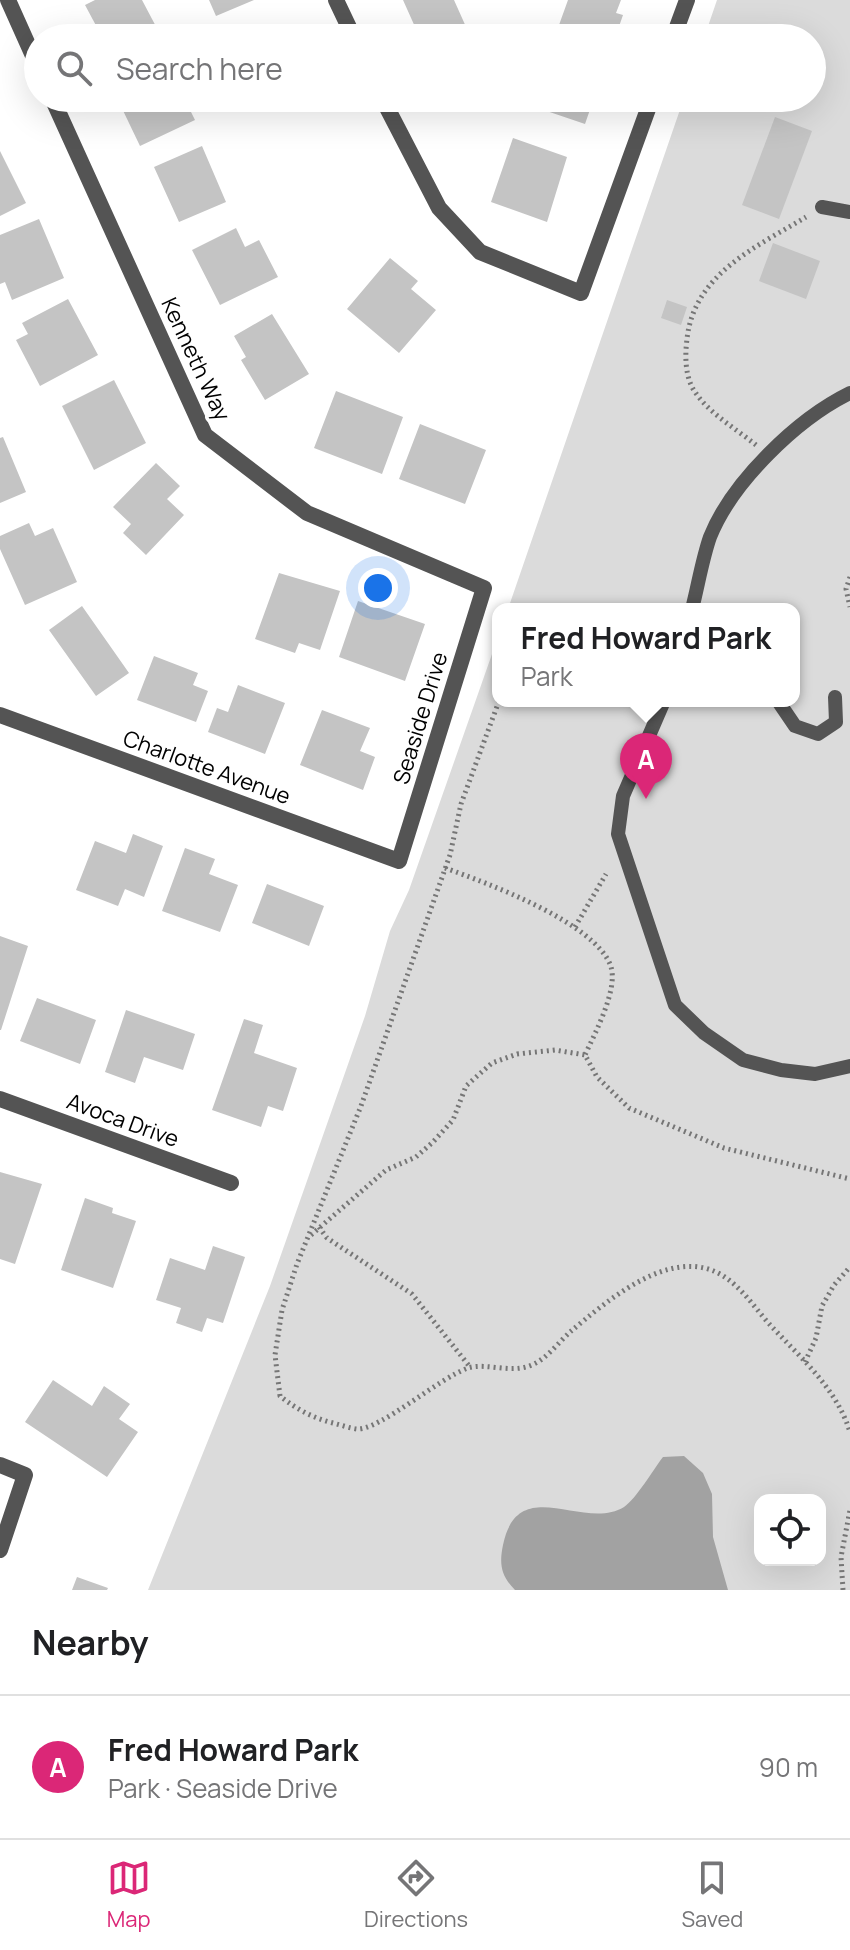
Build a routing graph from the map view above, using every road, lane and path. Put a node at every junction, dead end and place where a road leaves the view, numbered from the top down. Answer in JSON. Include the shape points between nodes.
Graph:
{"nodes":[{"id":1,"x":8,"y":0,"type":"edge"},
{"id":2,"x":336,"y":0,"type":"edge"},
{"id":3,"x":687,"y":0,"type":"edge"},
{"id":4,"x":347,"y":24,"type":"edge"},
{"id":5,"x":678,"y":24,"type":"edge"},
{"id":6,"x":24,"y":36,"type":"edge"},
{"id":7,"x":58,"y":112,"type":"edge"},
{"id":8,"x":389,"y":112,"type":"edge"},
{"id":9,"x":647,"y":112,"type":"edge"},
{"id":10,"x":822,"y":207,"type":"joint"},
{"id":11,"x":850,"y":212,"type":"edge"},
{"id":12,"x":850,"y":393,"type":"edge"},
{"id":13,"x":769,"y":456,"type":"junction"},
{"id":14,"x":850,"y":577,"type":"edge"},
{"id":15,"x":484,"y":588,"type":"joint"},
{"id":16,"x":694,"y":603,"type":"edge"},
{"id":17,"x":850,"y":607,"type":"edge"},
{"id":18,"x":835,"y":697,"type":"dead end"},
{"id":19,"x":497,"y":707,"type":"edge"},
{"id":20,"x":664,"y":707,"type":"edge"},
{"id":21,"x":782,"y":707,"type":"edge"},
{"id":22,"x":0,"y":715,"type":"edge"},
{"id":23,"x":399,"y":861,"type":"joint"},
{"id":24,"x":445,"y":868,"type":"junction"},
{"id":25,"x":606,"y":874,"type":"dead end"},
{"id":26,"x":575,"y":927,"type":"junction"},
{"id":27,"x":585,"y":1055,"type":"junction"},
{"id":28,"x":850,"y":1066,"type":"edge"},
{"id":29,"x":0,"y":1099,"type":"edge"},
{"id":30,"x":850,"y":1179,"type":"edge"},
{"id":31,"x":231,"y":1183,"type":"dead end"},
{"id":32,"x":319,"y":1227,"type":"junction"},
{"id":33,"x":307,"y":1238,"type":"junction"},
{"id":34,"x":850,"y":1267,"type":"edge"},
{"id":35,"x":805,"y":1362,"type":"junction"},
{"id":36,"x":470,"y":1367,"type":"junction"},
{"id":37,"x":850,"y":1432,"type":"edge"},
{"id":38,"x":0,"y":1465,"type":"edge"},
{"id":39,"x":850,"y":1510,"type":"edge"},
{"id":40,"x":0,"y":1550,"type":"edge"},
{"id":41,"x":843,"y":1590,"type":"edge"}],
"edges":[{"from":1,"to":6,"type":"street"},
{"from":2,"to":4,"type":"street"},
{"from":3,"to":5,"type":"street"},
{"from":7,"to":15,"type":"street","name":"Kenneth Way","via":[[205,435],[307,513]]},
{"from":8,"to":9,"type":"street","via":[[439,208],[480,252],[581,293]]},
{"from":10,"to":11,"type":"lane"},
{"from":10,"to":13,"type":"path","via":[[728,265],[710,282],[689,322],[685,356],[692,387]]},
{"from":12,"to":13,"type":"lane"},
{"from":13,"to":16,"type":"lane","via":[[732,494],[710,538]]},
{"from":14,"to":17,"type":"path"},
{"from":15,"to":23,"type":"street","name":"Seaside Drive"},
{"from":18,"to":21,"type":"lane","via":[[836,722],[818,734],[795,726]]},
{"from":19,"to":24,"type":"path","via":[[461,804]]},
{"from":20,"to":28,"type":"lane","via":[[623,796],[618,834],[675,1005],[743,1060],[815,1074]]},
{"from":22,"to":23,"type":"street","name":"Charlotte Avenue"},
{"from":24,"to":26,"type":"path","via":[[495,886]]},
{"from":24,"to":33,"type":"path","via":[[361,1106]]},
{"from":25,"to":26,"type":"path"},
{"from":26,"to":27,"type":"path","via":[[601,950],[612,969],[609,997]]},
{"from":27,"to":30,"type":"path","via":[[597,1077],[629,1108],[724,1148]]},
{"from":27,"to":32,"type":"path","via":[[555,1050],[492,1063],[466,1086],[453,1120],[433,1142],[416,1157],[386,1170]]},
{"from":29,"to":31,"type":"street","name":"Avoca Drive"},
{"from":32,"to":33,"type":"path"},
{"from":32,"to":36,"type":"path","via":[[327,1238],[412,1294]]},
{"from":33,"to":36,"type":"path","via":[[282,1310],[275,1355],[280,1396],[327,1422],[360,1429]]},
{"from":34,"to":35,"type":"path","via":[[822,1306]]},
{"from":35,"to":36,"type":"path","via":[[747,1297],[719,1274],[691,1267],[662,1271],[633,1284],[534,1364],[505,1370]]},
{"from":35,"to":37,"type":"path","via":[[825,1383]]},
{"from":38,"to":40,"type":"street","via":[[25,1475]]},
{"from":39,"to":41,"type":"path","via":[[841,1557]]}]}
